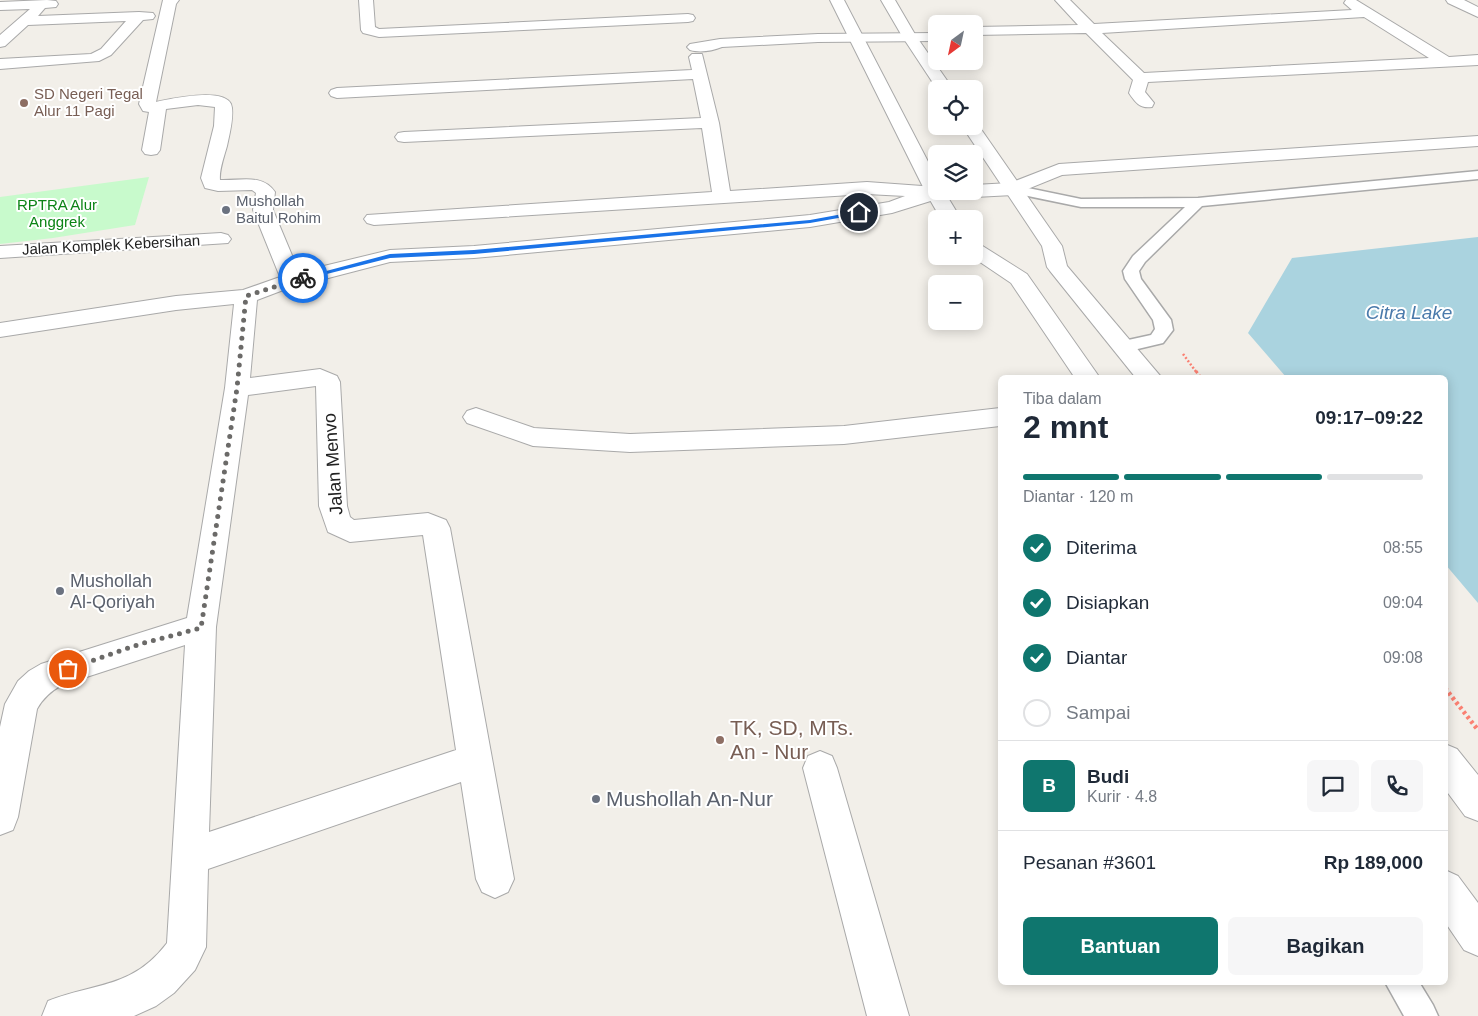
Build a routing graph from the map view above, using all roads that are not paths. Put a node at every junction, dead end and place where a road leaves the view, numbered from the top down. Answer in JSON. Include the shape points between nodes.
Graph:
{"nodes":[{"id":1,"x":366,"y":0,"type":"edge"},
{"id":2,"x":684,"y":0,"type":"edge"},
{"id":3,"x":837,"y":0,"type":"edge"},
{"id":4,"x":888,"y":0,"type":"edge"},
{"id":5,"x":1062,"y":0,"type":"edge"},
{"id":6,"x":1346,"y":0,"type":"edge"},
{"id":7,"x":1453,"y":0,"type":"edge"},
{"id":8,"x":46,"y":2,"type":"edge"},
{"id":9,"x":63,"y":3,"type":"dead end"},
{"id":10,"x":0,"y":6,"type":"edge"},
{"id":11,"x":169,"y":8,"type":"edge"},
{"id":12,"x":1367,"y":13,"type":"junction"},
{"id":13,"x":1478,"y":14,"type":"edge"},
{"id":14,"x":139,"y":16,"type":"junction"},
{"id":15,"x":688,"y":18,"type":"junction"},
{"id":16,"x":25,"y":21,"type":"junction"},
{"id":17,"x":1091,"y":29,"type":"junction"},
{"id":18,"x":1044,"y":30,"type":"junction"},
{"id":19,"x":983,"y":31,"type":"edge"},
{"id":20,"x":928,"y":33,"type":"edge"},
{"id":21,"x":909,"y":36,"type":"junction"},
{"id":22,"x":983,"y":36,"type":"edge"},
{"id":23,"x":928,"y":37,"type":"edge"},
{"id":24,"x":855,"y":38,"type":"junction"},
{"id":25,"x":0,"y":43,"type":"edge"},
{"id":26,"x":695,"y":47,"type":"junction"},
{"id":27,"x":1478,"y":60,"type":"edge"},
{"id":28,"x":1446,"y":62,"type":"junction"},
{"id":29,"x":0,"y":64,"type":"edge"},
{"id":30,"x":700,"y":74,"type":"junction"},
{"id":31,"x":1141,"y":78,"type":"junction"},
{"id":32,"x":939,"y":80,"type":"edge"},
{"id":33,"x":337,"y":93,"type":"dead end"},
{"id":34,"x":1146,"y":103,"type":"dead end"},
{"id":35,"x":154,"y":107,"type":"junction"},
{"id":36,"x":710,"y":123,"type":"junction"},
{"id":37,"x":976,"y":135,"type":"edge"},
{"id":38,"x":404,"y":138,"type":"dead end"},
{"id":39,"x":1478,"y":141,"type":"edge"},
{"id":40,"x":151,"y":150,"type":"dead end"},
{"id":41,"x":1478,"y":176,"type":"edge"},
{"id":42,"x":928,"y":179,"type":"edge"},
{"id":43,"x":1013,"y":189,"type":"junction"},
{"id":44,"x":983,"y":191,"type":"edge"},
{"id":45,"x":928,"y":192,"type":"edge"},
{"id":46,"x":928,"y":195,"type":"edge"},
{"id":47,"x":722,"y":198,"type":"junction"},
{"id":48,"x":1198,"y":202,"type":"junction"},
{"id":49,"x":374,"y":220,"type":"dead end"},
{"id":50,"x":221,"y":239,"type":"dead end"},
{"id":51,"x":0,"y":252,"type":"edge"},
{"id":52,"x":983,"y":255,"type":"edge"},
{"id":53,"x":292,"y":281,"type":"junction"},
{"id":54,"x":246,"y":296,"type":"junction"},
{"id":55,"x":0,"y":330,"type":"edge"},
{"id":56,"x":1125,"y":346,"type":"junction"},
{"id":57,"x":1086,"y":375,"type":"edge"},
{"id":58,"x":1148,"y":375,"type":"edge"},
{"id":59,"x":237,"y":388,"type":"junction"},
{"id":60,"x":476,"y":417,"type":"dead end"},
{"id":61,"x":998,"y":417,"type":"edge"},
{"id":62,"x":201,"y":628,"type":"junction"},
{"id":63,"x":476,"y":760,"type":"junction"},
{"id":64,"x":1448,"y":765,"type":"edge"},
{"id":65,"x":820,"y":768,"type":"dead end"},
{"id":66,"x":1478,"y":804,"type":"edge"},
{"id":67,"x":0,"y":817,"type":"edge"},
{"id":68,"x":190,"y":857,"type":"junction"},
{"id":69,"x":495,"y":879,"type":"dead end"},
{"id":70,"x":1448,"y":893,"type":"edge"},
{"id":71,"x":1478,"y":936,"type":"edge"},
{"id":72,"x":1402,"y":985,"type":"edge"},
{"id":73,"x":63,"y":1016,"type":"edge"},
{"id":74,"x":888,"y":1016,"type":"edge"},
{"id":75,"x":1422,"y":1016,"type":"edge"}],
"edges":[{"from":1,"to":15,"type":"street","via":[[368,30],[379,33]]},
{"from":2,"to":15,"type":"street"},
{"from":3,"to":24,"type":"street"},
{"from":4,"to":21,"type":"street"},
{"from":5,"to":17,"type":"street"},
{"from":6,"to":12,"type":"street"},
{"from":7,"to":13,"type":"street"},
{"from":8,"to":9,"type":"street"},
{"from":8,"to":10,"type":"street"},
{"from":8,"to":16,"type":"street"},
{"from":11,"to":14,"type":"street"},
{"from":11,"to":35,"type":"street","via":[[147,104]]},
{"from":12,"to":17,"type":"street"},
{"from":12,"to":28,"type":"street"},
{"from":14,"to":16,"type":"street"},
{"from":14,"to":29,"type":"street","via":[[106,52],[94,58]]},
{"from":15,"to":26,"type":"street"},
{"from":16,"to":25,"type":"street"},
{"from":17,"to":18,"type":"street"},
{"from":17,"to":31,"type":"street"},
{"from":18,"to":19,"type":"street"},
{"from":18,"to":22,"type":"street"},
{"from":20,"to":21,"type":"street"},
{"from":21,"to":23,"type":"street"},
{"from":21,"to":24,"type":"street"},
{"from":21,"to":32,"type":"street"},
{"from":24,"to":26,"type":"street","via":[[828,39],[819,43]]},
{"from":24,"to":42,"type":"street"},
{"from":26,"to":30,"type":"street"},
{"from":27,"to":28,"type":"street"},
{"from":28,"to":31,"type":"street"},
{"from":30,"to":33,"type":"street"},
{"from":30,"to":36,"type":"street"},
{"from":31,"to":34,"type":"street","via":[[1137,93]]},
{"from":35,"to":40,"type":"street","via":[[158,108]]},
{"from":35,"to":53,"type":"street","via":[[200,100],[223,105],[223,126],[210,178],[212,184],[263,188],[266,192],[263,210]]},
{"from":36,"to":38,"type":"street"},
{"from":36,"to":47,"type":"street"},
{"from":37,"to":43,"type":"street"},
{"from":39,"to":43,"type":"street","via":[[1059,170]]},
{"from":41,"to":48,"type":"lane"},
{"from":43,"to":44,"type":"street"},
{"from":43,"to":48,"type":"lane","via":[[1081,202]]},
{"from":43,"to":56,"type":"street","via":[[1052,246],[1057,267]]},
{"from":45,"to":47,"type":"street","via":[[867,188]]},
{"from":46,"to":53,"type":"street","via":[[892,206],[810,222],[474,252],[390,256]]},
{"from":47,"to":49,"type":"street"},
{"from":48,"to":56,"type":"lane","via":[[1139,259],[1131,271],[1133,279],[1162,320],[1164,330],[1157,339]]},
{"from":50,"to":51,"type":"street","name":"Jalan Komplek Kebersihan"},
{"from":52,"to":57,"type":"street","via":[[1019,280]]},
{"from":53,"to":54,"type":"street"},
{"from":54,"to":55,"type":"street"},
{"from":54,"to":59,"type":"street"},
{"from":56,"to":58,"type":"street"},
{"from":59,"to":62,"type":"street"},
{"from":59,"to":63,"type":"street","name":"Jalan Menvo","via":[[320,377],[328,382],[333,506],[338,524],[350,531],[428,524],[436,528]]},
{"from":60,"to":61,"type":"street","via":[[533,437],[630,443],[844,435]]},
{"from":62,"to":67,"type":"street","via":[[100,657],[40,681],[21,704]]},
{"from":62,"to":68,"type":"street"},
{"from":63,"to":68,"type":"street"},
{"from":63,"to":69,"type":"street","name":"Jalan Menvo"},
{"from":64,"to":66,"type":"street"},
{"from":65,"to":74,"type":"street"},
{"from":68,"to":73,"type":"street","via":[[186,947],[175,965],[123,1000]]},
{"from":70,"to":71,"type":"street"},
{"from":72,"to":75,"type":"lane"}]}
